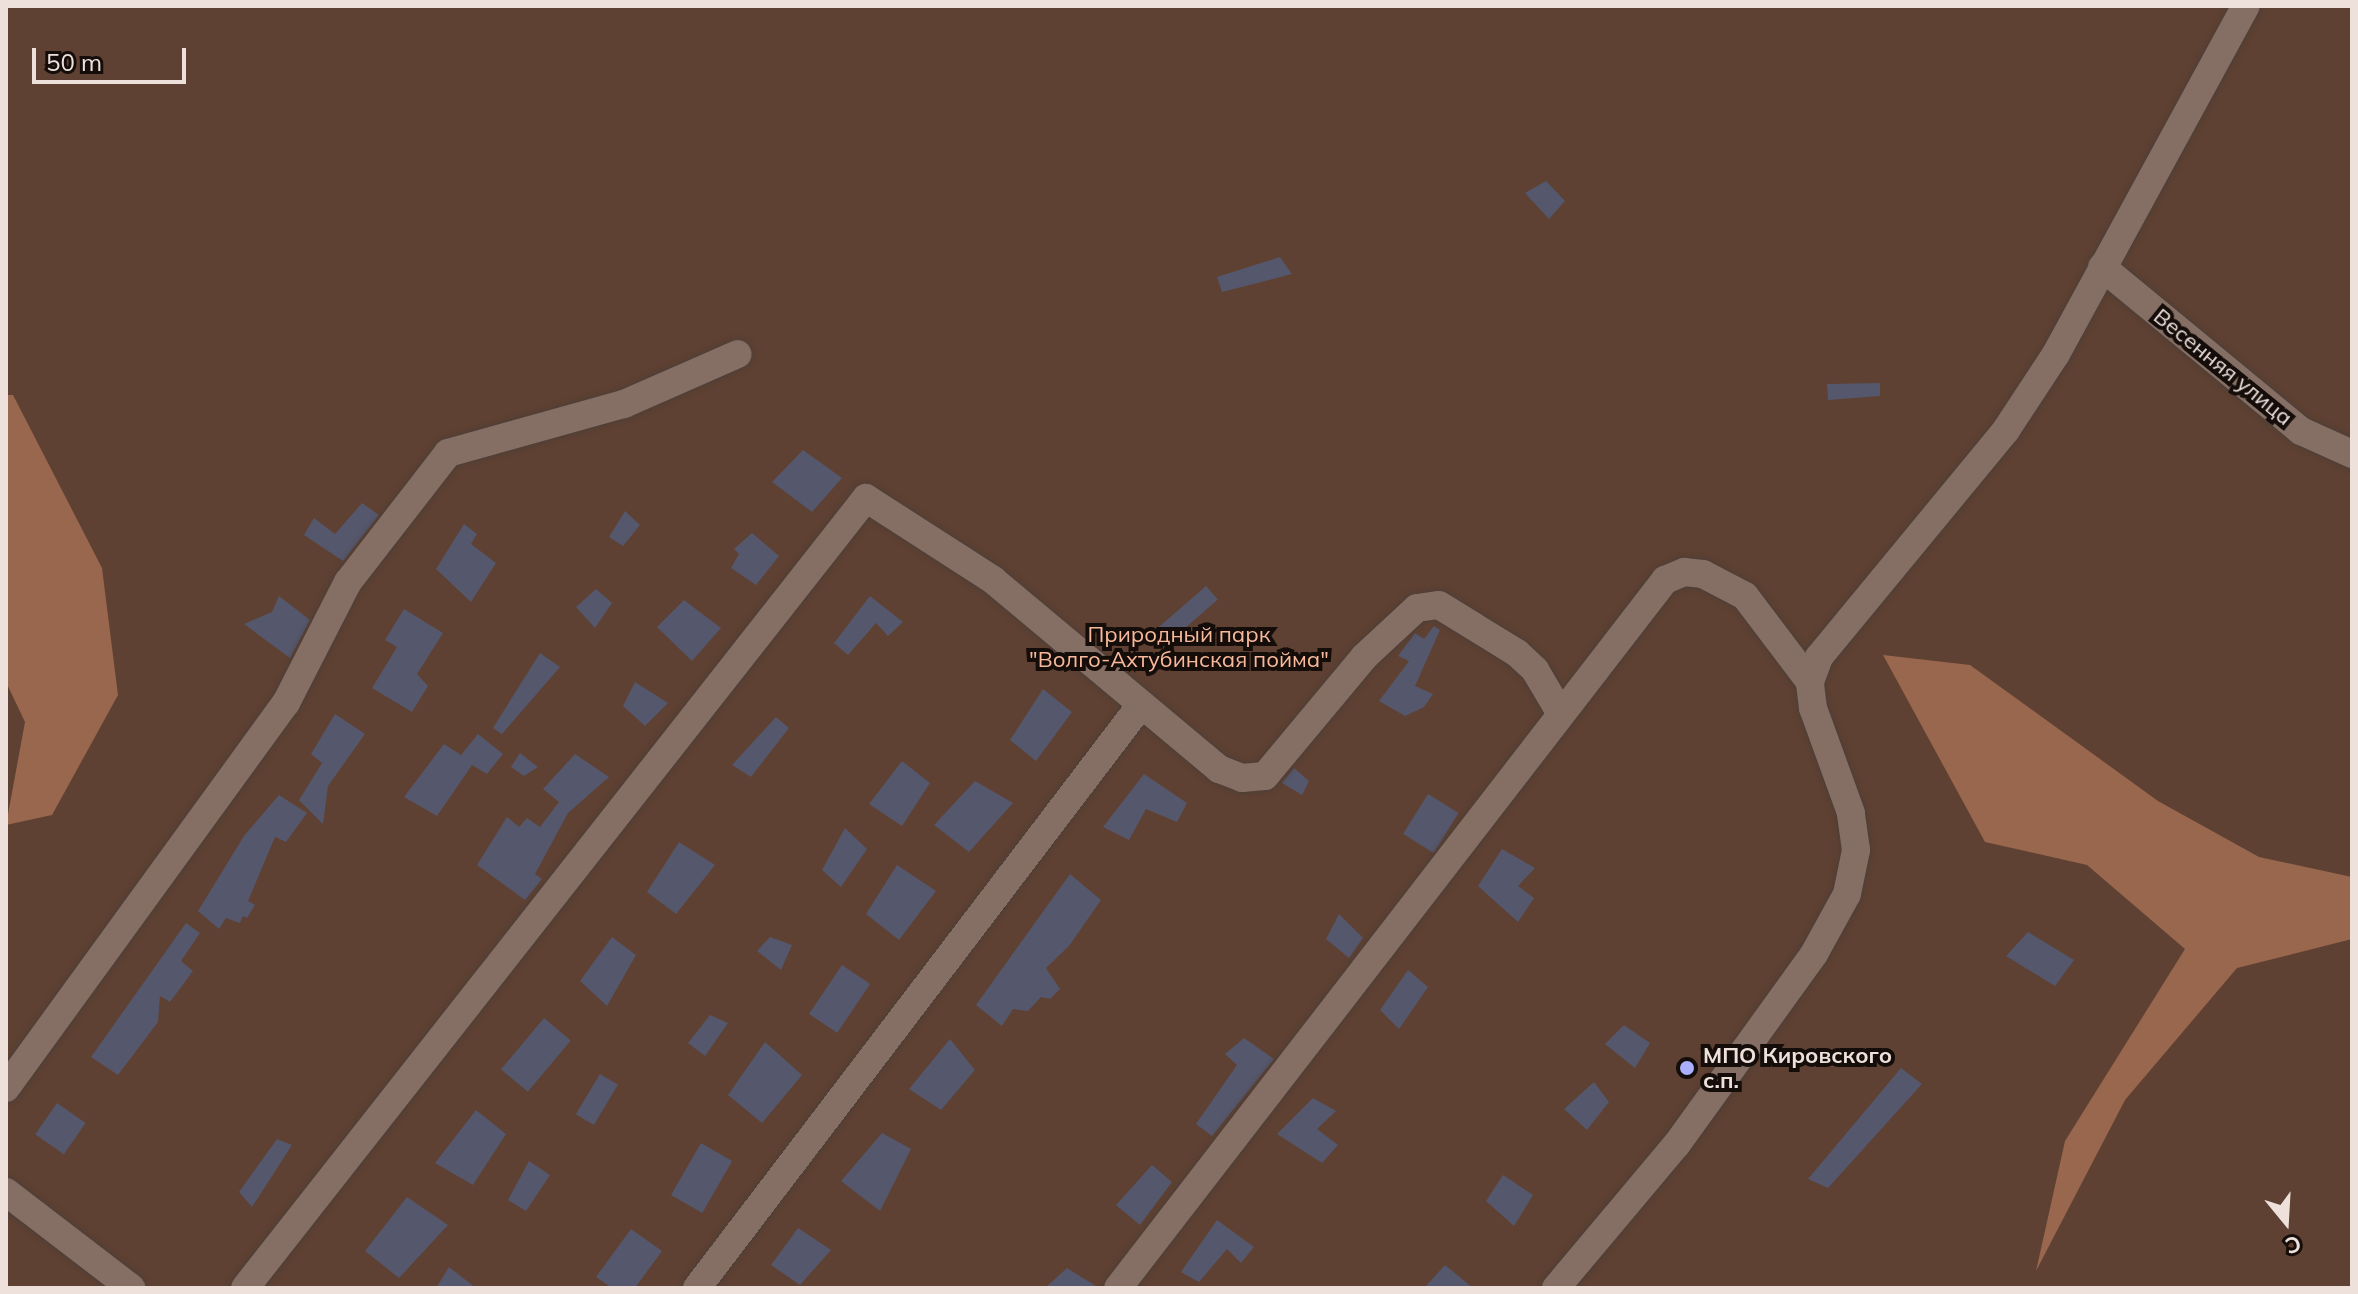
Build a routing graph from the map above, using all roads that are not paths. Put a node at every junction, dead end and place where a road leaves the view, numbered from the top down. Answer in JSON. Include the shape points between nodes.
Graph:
{"nodes":[{"id":1,"x":2246,"y":6,"type":"edge"},
{"id":2,"x":2102,"y":267,"type":"junction"},
{"id":3,"x":738,"y":354,"type":"dead end"},
{"id":4,"x":2352,"y":454,"type":"edge"},
{"id":5,"x":1815,"y":669,"type":"junction"},
{"id":6,"x":1140,"y":706,"type":"junction"},
{"id":7,"x":1561,"y":714,"type":"junction"},
{"id":8,"x":6,"y":1088,"type":"edge"},
{"id":9,"x":6,"y":1192,"type":"edge"},
{"id":10,"x":131,"y":1288,"type":"edge"},
{"id":11,"x":245,"y":1288,"type":"edge"},
{"id":12,"x":697,"y":1288,"type":"edge"},
{"id":13,"x":1118,"y":1288,"type":"edge"},
{"id":14,"x":1556,"y":1288,"type":"edge"}],
"edges":[{"from":1,"to":2,"type":"street"},
{"from":2,"to":4,"type":"street","name":"Весенняя улица","via":[[2301,431]]},
{"from":2,"to":5,"type":"street","via":[[2056,354],[2006,430]]},
{"from":3,"to":8,"type":"street","via":[[624,404],[448,453],[348,582],[286,703]]},
{"from":5,"to":7,"type":"street","via":[[1745,596],[1703,574],[1684,572],[1665,580]]},
{"from":5,"to":14,"type":"street","via":[[1813,708],[1851,813],[1856,850],[1847,894],[1814,954],[1677,1144]]},
{"from":6,"to":7,"type":"street","via":[[1219,769],[1242,778],[1265,776],[1364,657],[1417,608],[1439,605],[1517,653],[1535,670]]},
{"from":6,"to":11,"type":"street","via":[[993,580],[866,498]]},
{"from":6,"to":12,"type":"street"},
{"from":7,"to":13,"type":"street"},
{"from":9,"to":10,"type":"street"}]}
